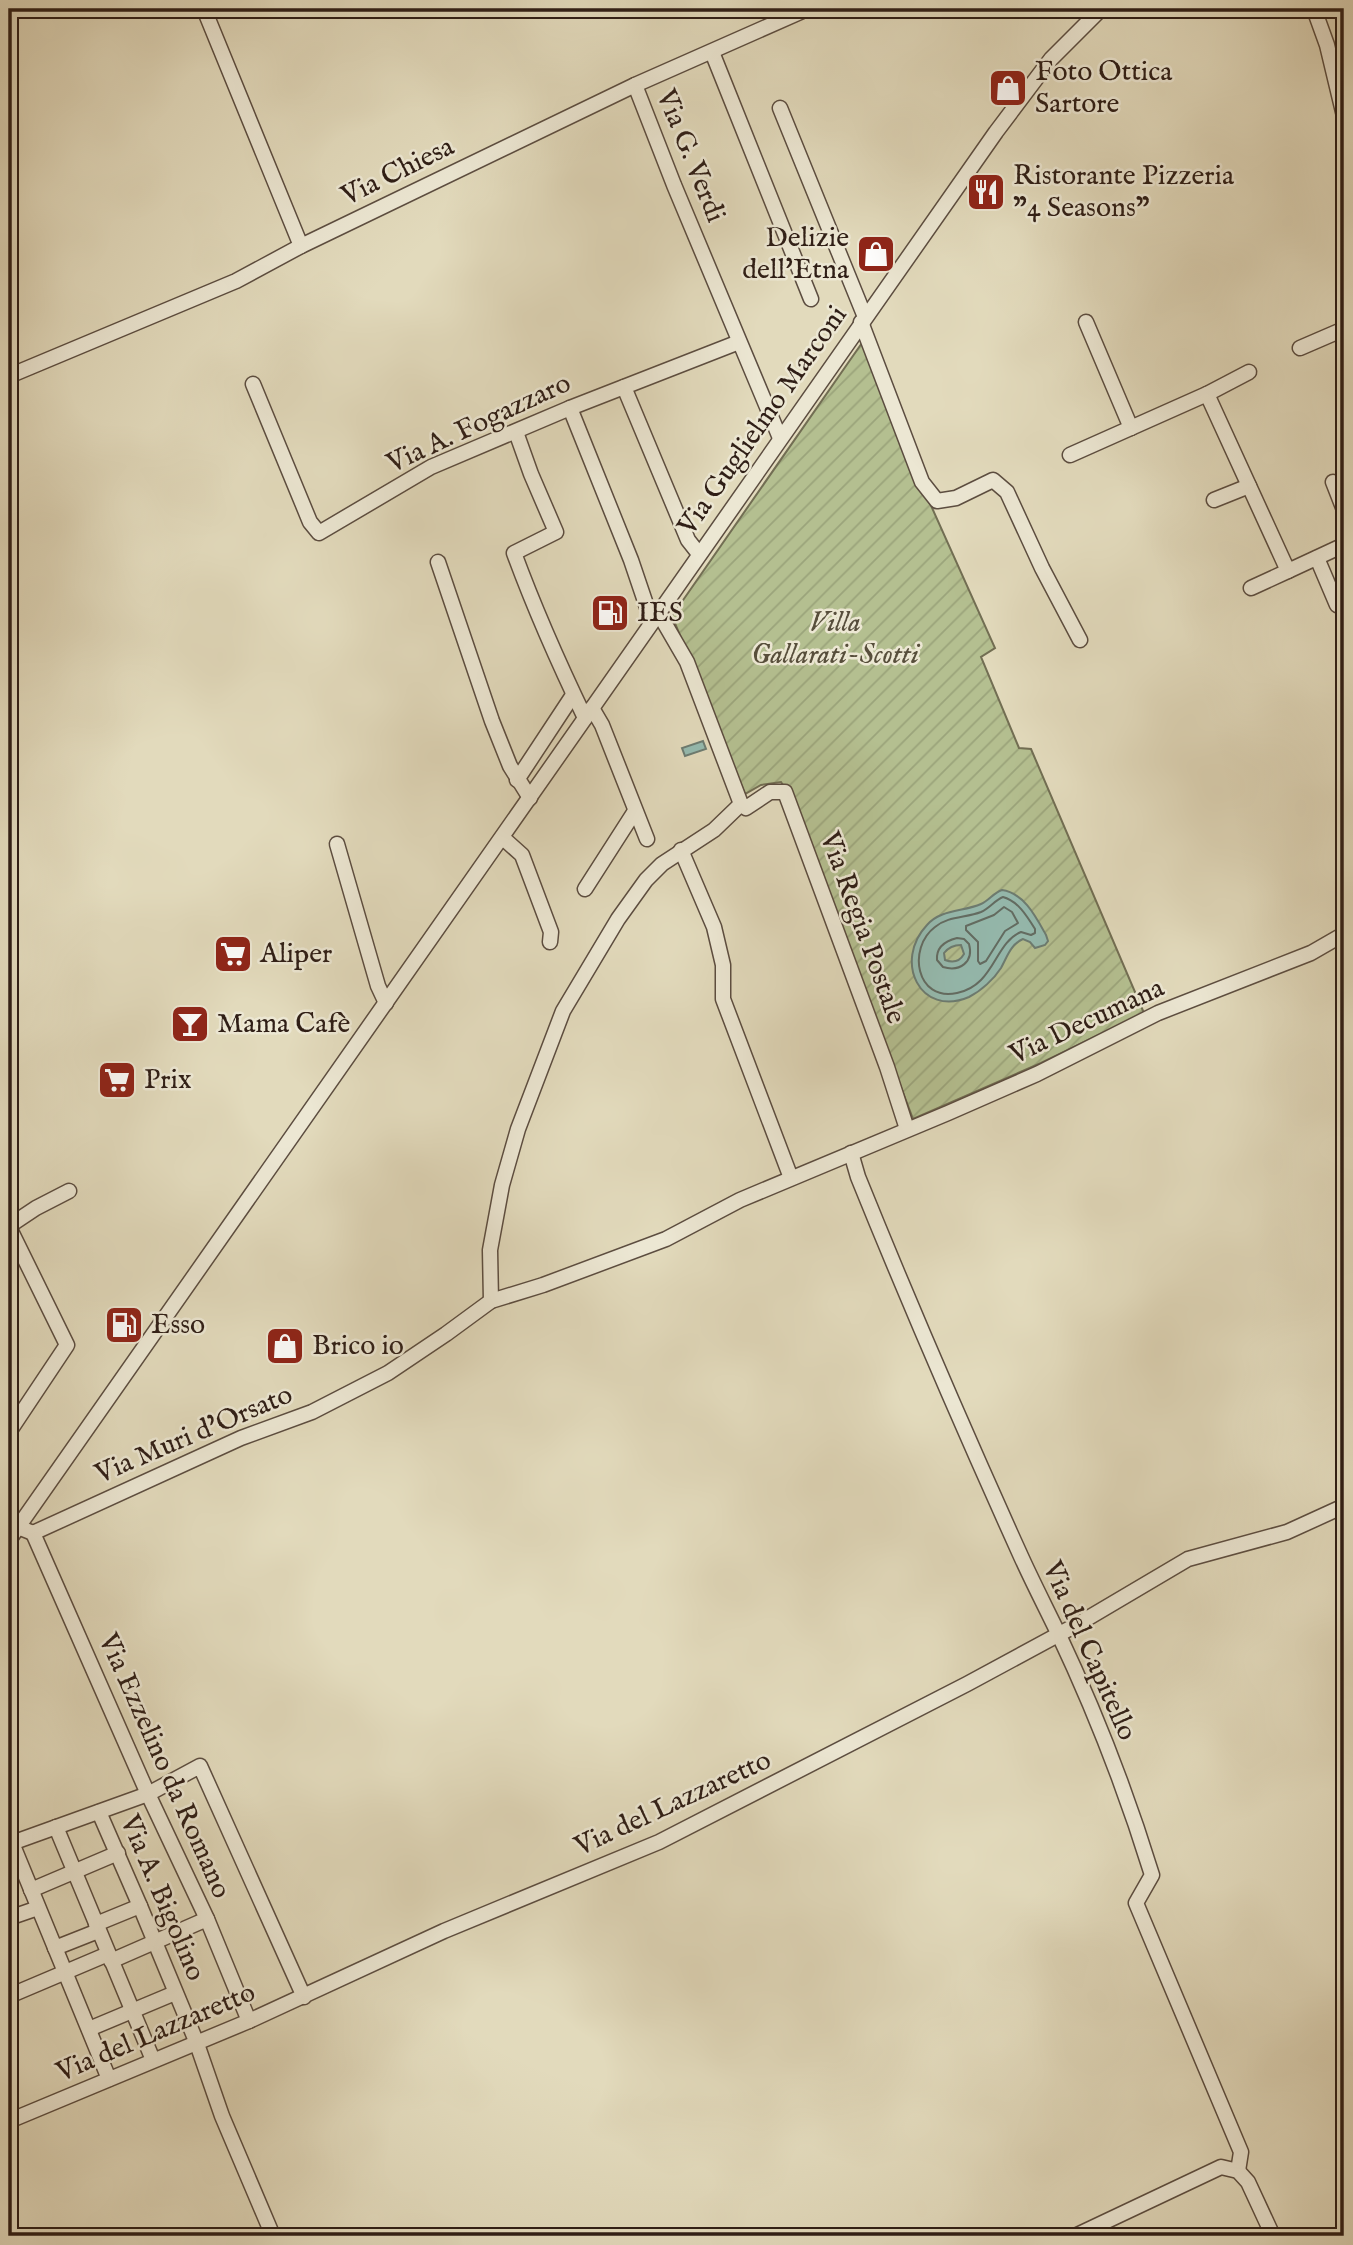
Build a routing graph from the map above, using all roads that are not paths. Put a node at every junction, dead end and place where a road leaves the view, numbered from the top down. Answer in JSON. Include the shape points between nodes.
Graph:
{"nodes":[{"id":1,"x":204,"y":9,"type":"edge"},
{"id":2,"x":807,"y":9,"type":"edge"},
{"id":3,"x":1101,"y":9,"type":"edge"},
{"id":4,"x":1314,"y":9,"type":"edge"},
{"id":5,"x":712,"y":52,"type":"junction"},
{"id":6,"x":635,"y":85,"type":"junction"},
{"id":7,"x":780,"y":108,"type":"dead end"},
{"id":8,"x":1344,"y":116,"type":"edge"},
{"id":9,"x":301,"y":246,"type":"junction"},
{"id":10,"x":811,"y":299,"type":"dead end"},
{"id":11,"x":863,"y":319,"type":"junction"},
{"id":12,"x":1086,"y":322,"type":"dead end"},
{"id":13,"x":1344,"y":329,"type":"edge"},
{"id":14,"x":739,"y":342,"type":"junction"},
{"id":15,"x":1300,"y":348,"type":"dead end"},
{"id":16,"x":1249,"y":372,"type":"dead end"},
{"id":17,"x":9,"y":376,"type":"edge"},
{"id":18,"x":253,"y":384,"type":"dead end"},
{"id":19,"x":624,"y":387,"type":"junction"},
{"id":20,"x":1206,"y":394,"type":"junction"},
{"id":21,"x":570,"y":408,"type":"junction"},
{"id":22,"x":1131,"y":428,"type":"junction"},
{"id":23,"x":516,"y":432,"type":"junction"},
{"id":24,"x":780,"y":438,"type":"junction"},
{"id":25,"x":1070,"y":455,"type":"dead end"},
{"id":26,"x":1333,"y":482,"type":"dead end"},
{"id":27,"x":1249,"y":486,"type":"junction"},
{"id":28,"x":1214,"y":500,"type":"dead end"},
{"id":29,"x":1344,"y":510,"type":"edge"},
{"id":30,"x":1344,"y":545,"type":"edge"},
{"id":31,"x":699,"y":554,"type":"junction"},
{"id":32,"x":1317,"y":558,"type":"junction"},
{"id":33,"x":438,"y":562,"type":"dead end"},
{"id":34,"x":1288,"y":571,"type":"junction"},
{"id":35,"x":1251,"y":588,"type":"dead end"},
{"id":36,"x":1337,"y":605,"type":"dead end"},
{"id":37,"x":655,"y":617,"type":"junction"},
{"id":38,"x":1080,"y":640,"type":"dead end"},
{"id":39,"x":573,"y":695,"type":"junction"},
{"id":40,"x":589,"y":713,"type":"junction"},
{"id":41,"x":517,"y":780,"type":"junction"},
{"id":42,"x":530,"y":799,"type":"junction"},
{"id":43,"x":741,"y":804,"type":"junction"},
{"id":44,"x":635,"y":811,"type":"junction"},
{"id":45,"x":503,"y":838,"type":"junction"},
{"id":46,"x":647,"y":839,"type":"dead end"},
{"id":47,"x":337,"y":844,"type":"dead end"},
{"id":48,"x":681,"y":850,"type":"junction"},
{"id":49,"x":585,"y":889,"type":"dead end"},
{"id":50,"x":1344,"y":934,"type":"edge"},
{"id":51,"x":550,"y":942,"type":"dead end"},
{"id":52,"x":386,"y":1003,"type":"junction"},
{"id":53,"x":907,"y":1129,"type":"junction"},
{"id":54,"x":851,"y":1153,"type":"junction"},
{"id":55,"x":791,"y":1178,"type":"junction"},
{"id":56,"x":69,"y":1191,"type":"dead end"},
{"id":57,"x":9,"y":1227,"type":"edge"},
{"id":58,"x":491,"y":1301,"type":"junction"},
{"id":59,"x":9,"y":1432,"type":"edge"},
{"id":60,"x":1344,"y":1506,"type":"edge"},
{"id":61,"x":33,"y":1533,"type":"junction"},
{"id":62,"x":12,"y":1534,"type":"edge"},
{"id":63,"x":1059,"y":1634,"type":"junction"},
{"id":64,"x":148,"y":1794,"type":"junction"},
{"id":65,"x":99,"y":1812,"type":"junction"},
{"id":66,"x":56,"y":1827,"type":"junction"},
{"id":67,"x":10,"y":1843,"type":"edge"},
{"id":68,"x":118,"y":1853,"type":"junction"},
{"id":69,"x":74,"y":1872,"type":"junction"},
{"id":70,"x":31,"y":1891,"type":"junction"},
{"id":71,"x":140,"y":1906,"type":"junction"},
{"id":72,"x":38,"y":1908,"type":"junction"},
{"id":73,"x":9,"y":1918,"type":"edge"},
{"id":74,"x":207,"y":1919,"type":"junction"},
{"id":75,"x":97,"y":1927,"type":"junction"},
{"id":76,"x":154,"y":1942,"type":"junction"},
{"id":77,"x":55,"y":1948,"type":"junction"},
{"id":78,"x":110,"y":1958,"type":"junction"},
{"id":79,"x":64,"y":1972,"type":"junction"},
{"id":80,"x":175,"y":1993,"type":"junction"},
{"id":81,"x":9,"y":1996,"type":"edge"},
{"id":82,"x":304,"y":1997,"type":"junction"},
{"id":83,"x":132,"y":2011,"type":"junction"},
{"id":84,"x":249,"y":2021,"type":"junction"},
{"id":85,"x":89,"y":2029,"type":"junction"},
{"id":86,"x":196,"y":2042,"type":"junction"},
{"id":87,"x":153,"y":2060,"type":"junction"},
{"id":88,"x":109,"y":2079,"type":"junction"},
{"id":89,"x":9,"y":2121,"type":"edge"},
{"id":90,"x":1238,"y":2171,"type":"junction"},
{"id":91,"x":273,"y":2236,"type":"edge"},
{"id":92,"x":1075,"y":2236,"type":"edge"},
{"id":93,"x":1273,"y":2236,"type":"edge"}],
"edges":[{"from":1,"to":9,"type":"street"},
{"from":2,"to":5,"type":"street","name":"Via Chiesa"},
{"from":3,"to":11,"type":"street","name":"Via Guglielmo Marconi","via":[[1051,59]]},
{"from":4,"to":8,"type":"street"},
{"from":5,"to":6,"type":"street","name":"Via Chiesa"},
{"from":5,"to":10,"type":"street"},
{"from":6,"to":9,"type":"street","name":"Via Chiesa"},
{"from":6,"to":14,"type":"street","name":"Via G. Verdi"},
{"from":7,"to":11,"type":"street"},
{"from":9,"to":17,"type":"street","name":"Via Chiesa","via":[[236,281]]},
{"from":11,"to":24,"type":"street","name":"Via Guglielmo Marconi"},
{"from":11,"to":38,"type":"street","via":[[922,482],[937,500],[956,498],[993,480],[1007,492]]},
{"from":12,"to":22,"type":"street"},
{"from":13,"to":15,"type":"street"},
{"from":14,"to":19,"type":"street","name":"Via A. Fogazzaro"},
{"from":14,"to":24,"type":"street","name":"Via G. Verdi"},
{"from":16,"to":20,"type":"street"},
{"from":18,"to":23,"type":"street","name":"Via A. Fogazzaro","via":[[310,522],[320,533],[431,467]]},
{"from":19,"to":21,"type":"street","name":"Via A. Fogazzaro"},
{"from":19,"to":31,"type":"street","via":[[683,530]]},
{"from":20,"to":22,"type":"street"},
{"from":20,"to":27,"type":"street"},
{"from":21,"to":23,"type":"street","name":"Via A. Fogazzaro"},
{"from":21,"to":37,"type":"street"},
{"from":22,"to":25,"type":"street"},
{"from":23,"to":39,"type":"street","via":[[556,532],[514,553]]},
{"from":24,"to":31,"type":"street","name":"Via Guglielmo Marconi"},
{"from":26,"to":29,"type":"street"},
{"from":27,"to":28,"type":"street"},
{"from":27,"to":34,"type":"street"},
{"from":30,"to":32,"type":"street"},
{"from":31,"to":37,"type":"street","name":"Via Guglielmo Marconi"},
{"from":32,"to":34,"type":"street"},
{"from":32,"to":36,"type":"street"},
{"from":33,"to":41,"type":"street"},
{"from":34,"to":35,"type":"street"},
{"from":37,"to":40,"type":"street","name":"Via Guglielmo Marconi"},
{"from":37,"to":43,"type":"street","via":[[687,662]]},
{"from":39,"to":40,"type":"street"},
{"from":39,"to":41,"type":"street"},
{"from":40,"to":42,"type":"street","name":"Via Guglielmo Marconi"},
{"from":40,"to":44,"type":"street","via":[[602,725]]},
{"from":41,"to":42,"type":"street"},
{"from":42,"to":45,"type":"street","name":"Via Guglielmo Marconi"},
{"from":43,"to":48,"type":"street","name":"Via Regia Postale","via":[[714,830]]},
{"from":43,"to":53,"type":"street","name":"Via Regia Postale","via":[[746,808],[770,792],[785,792]]},
{"from":44,"to":46,"type":"street"},
{"from":44,"to":49,"type":"street"},
{"from":45,"to":51,"type":"street","via":[[522,855],[551,932]]},
{"from":45,"to":52,"type":"street","name":"Via Guglielmo Marconi"},
{"from":47,"to":52,"type":"street"},
{"from":48,"to":55,"type":"street","via":[[714,927],[723,965],[723,999]]},
{"from":48,"to":58,"type":"street","name":"Via Regia Postale","via":[[646,880],[563,1011],[502,1185],[490,1250]]},
{"from":50,"to":53,"type":"street","name":"Via Decumana","via":[[1311,953],[1158,1013],[1037,1074]]},
{"from":52,"to":62,"type":"street","name":"Via Guglielmo Marconi"},
{"from":53,"to":54,"type":"street","name":"Via Decumana"},
{"from":54,"to":55,"type":"street","name":"Via Decumana"},
{"from":54,"to":63,"type":"street","name":"Via del Capitello","via":[[937,1366]]},
{"from":55,"to":58,"type":"street","name":"Via Muri d'Orsato","via":[[666,1239]]},
{"from":56,"to":57,"type":"street"},
{"from":57,"to":59,"type":"street","via":[[67,1345]]},
{"from":58,"to":61,"type":"street","name":"Via Muri d'Orsato","via":[[388,1373],[312,1412],[241,1438]]},
{"from":60,"to":63,"type":"street","name":"Via del Lazzaretto","via":[[1287,1532],[1188,1559]]},
{"from":61,"to":62,"type":"street"},
{"from":61,"to":64,"type":"street","name":"Via Ezzelino da Romano"},
{"from":63,"to":82,"type":"street","name":"Via del Lazzaretto","via":[[659,1842],[444,1931]]},
{"from":63,"to":90,"type":"street","name":"Via del Capitello","via":[[1142,1840],[1152,1875],[1136,1903],[1241,2152]]},
{"from":64,"to":65,"type":"street"},
{"from":64,"to":74,"type":"street","name":"Via Ezzelino da Romano"},
{"from":64,"to":82,"type":"street","via":[[200,1766]]},
{"from":65,"to":66,"type":"street"},
{"from":65,"to":68,"type":"street","name":"Via A. Bigolino"},
{"from":66,"to":67,"type":"street"},
{"from":66,"to":69,"type":"street"},
{"from":67,"to":70,"type":"street"},
{"from":68,"to":69,"type":"street"},
{"from":68,"to":71,"type":"street","name":"Via A. Bigolino"},
{"from":69,"to":70,"type":"street"},
{"from":69,"to":75,"type":"street"},
{"from":70,"to":72,"type":"street"},
{"from":71,"to":75,"type":"street"},
{"from":71,"to":76,"type":"street","name":"Via A. Bigolino"},
{"from":72,"to":73,"type":"street"},
{"from":72,"to":77,"type":"street"},
{"from":74,"to":76,"type":"street"},
{"from":74,"to":84,"type":"street","name":"Via Ezzelino da Romano"},
{"from":75,"to":77,"type":"street"},
{"from":75,"to":78,"type":"street"},
{"from":76,"to":78,"type":"street"},
{"from":76,"to":80,"type":"street","name":"Via A. Bigolino"},
{"from":77,"to":79,"type":"street"},
{"from":78,"to":79,"type":"street"},
{"from":78,"to":83,"type":"street"},
{"from":79,"to":81,"type":"street"},
{"from":79,"to":85,"type":"street"},
{"from":80,"to":83,"type":"street"},
{"from":80,"to":86,"type":"street","name":"Via A. Bigolino"},
{"from":82,"to":84,"type":"street","name":"Via del Lazzaretto"},
{"from":83,"to":85,"type":"street"},
{"from":83,"to":87,"type":"street"},
{"from":84,"to":86,"type":"street","name":"Via del Lazzaretto"},
{"from":85,"to":88,"type":"street"},
{"from":86,"to":87,"type":"street","name":"Via del Lazzaretto"},
{"from":86,"to":91,"type":"street","name":"Via A. Bigolino"},
{"from":87,"to":88,"type":"street","name":"Via del Lazzaretto"},
{"from":88,"to":89,"type":"street","name":"Via del Lazzaretto"},
{"from":90,"to":92,"type":"street","via":[[1221,2168]]},
{"from":90,"to":93,"type":"street","via":[[1248,2182]]}]}
